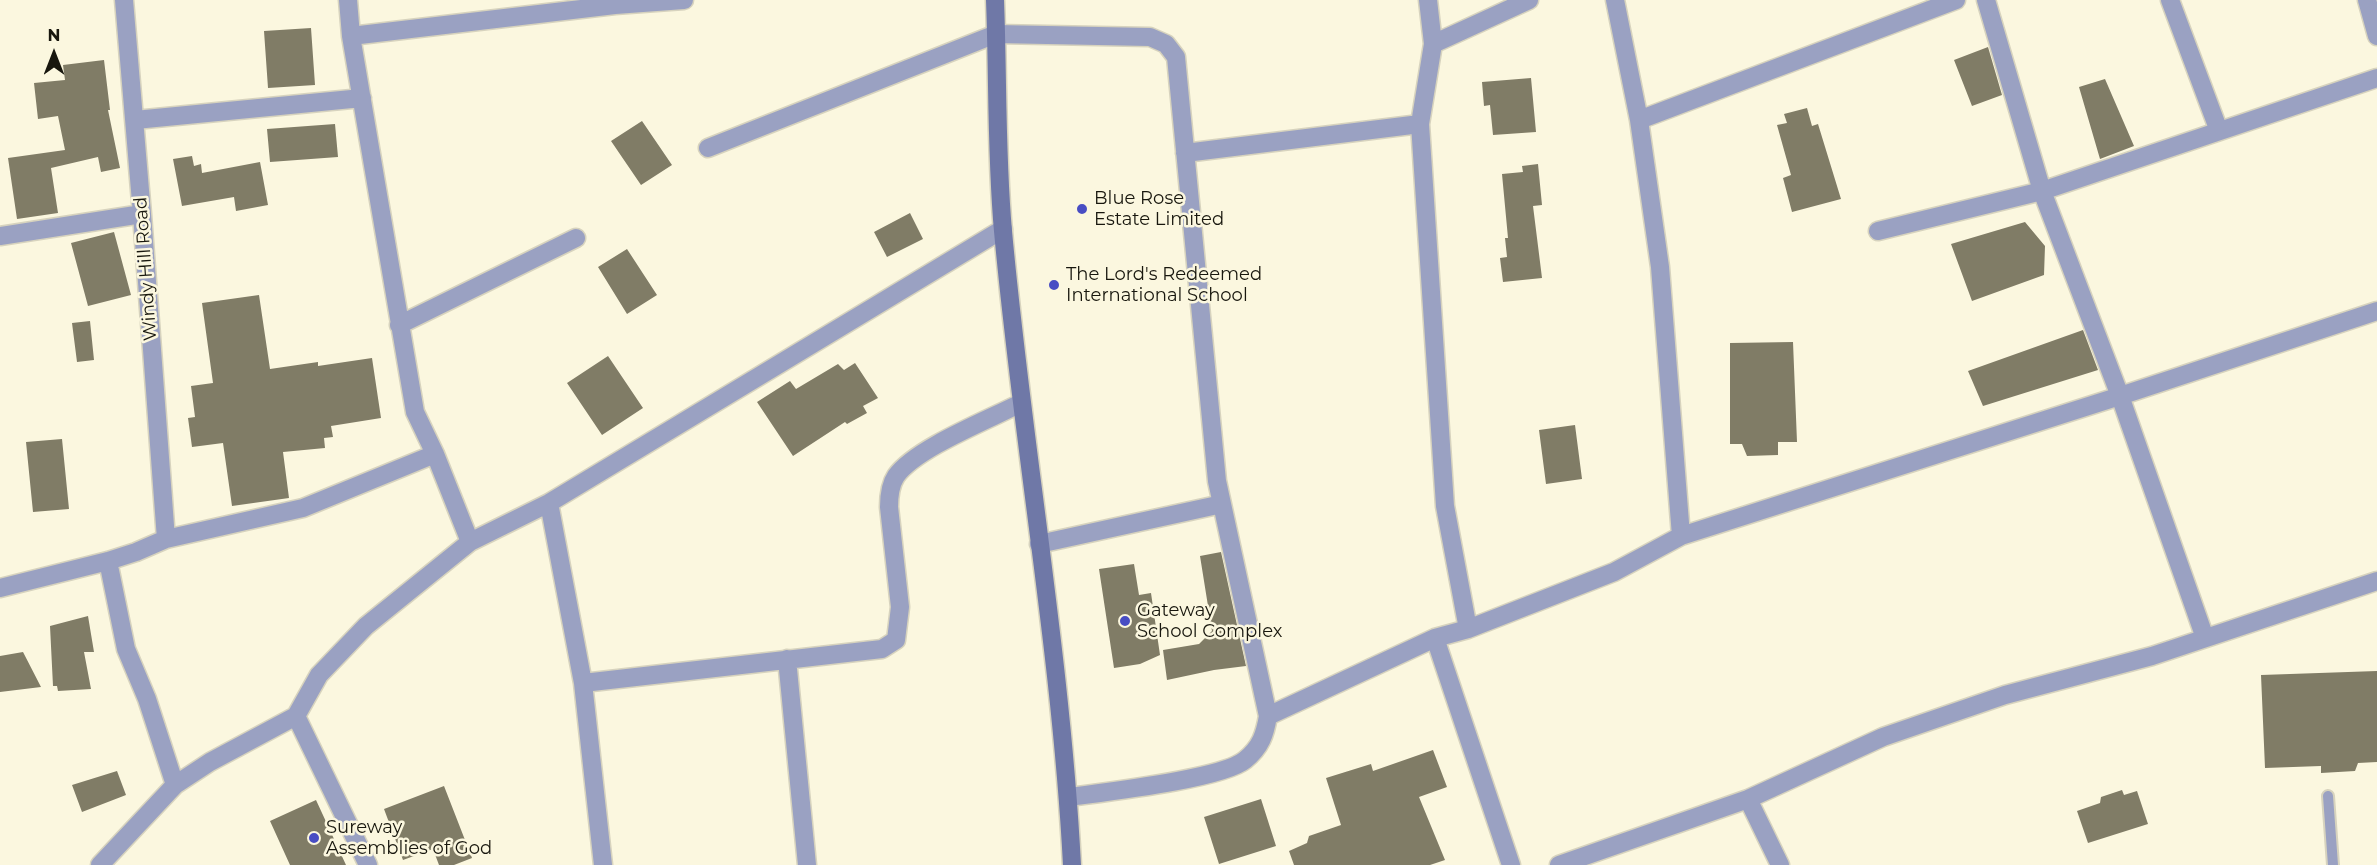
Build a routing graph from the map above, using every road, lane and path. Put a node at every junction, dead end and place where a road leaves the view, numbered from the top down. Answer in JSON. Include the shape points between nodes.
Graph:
{"nodes":[{"id":1,"x":124,"y":0,"type":"edge"},
{"id":2,"x":348,"y":0,"type":"edge"},
{"id":3,"x":684,"y":0,"type":"edge"},
{"id":4,"x":995,"y":0,"type":"edge"},
{"id":5,"x":1428,"y":0,"type":"edge"},
{"id":6,"x":1529,"y":0,"type":"edge"},
{"id":7,"x":1615,"y":0,"type":"edge"},
{"id":8,"x":1956,"y":0,"type":"edge"},
{"id":9,"x":1986,"y":0,"type":"edge"},
{"id":10,"x":2170,"y":0,"type":"edge"},
{"id":11,"x":2367,"y":0,"type":"edge"},
{"id":12,"x":615,"y":3,"type":"edge"},
{"id":13,"x":996,"y":34,"type":"junction"},
{"id":14,"x":351,"y":36,"type":"junction"},
{"id":15,"x":2377,"y":36,"type":"edge"},
{"id":16,"x":1433,"y":44,"type":"junction"},
{"id":17,"x":2377,"y":78,"type":"edge"},
{"id":18,"x":362,"y":98,"type":"junction"},
{"id":19,"x":135,"y":120,"type":"junction"},
{"id":20,"x":1639,"y":120,"type":"junction"},
{"id":21,"x":1420,"y":124,"type":"junction"},
{"id":22,"x":2219,"y":131,"type":"junction"},
{"id":23,"x":708,"y":148,"type":"dead end"},
{"id":24,"x":1185,"y":153,"type":"junction"},
{"id":25,"x":2042,"y":191,"type":"junction"},
{"id":26,"x":142,"y":213,"type":"junction"},
{"id":27,"x":1003,"y":229,"type":"junction"},
{"id":28,"x":1878,"y":231,"type":"dead end"},
{"id":29,"x":0,"y":236,"type":"edge"},
{"id":30,"x":576,"y":238,"type":"dead end"},
{"id":31,"x":2377,"y":311,"type":"edge"},
{"id":32,"x":399,"y":325,"type":"junction"},
{"id":33,"x":2120,"y":396,"type":"junction"},
{"id":34,"x":1021,"y":404,"type":"junction"},
{"id":35,"x":435,"y":454,"type":"junction"},
{"id":36,"x":549,"y":504,"type":"junction"},
{"id":37,"x":1222,"y":504,"type":"junction"},
{"id":38,"x":1681,"y":536,"type":"junction"},
{"id":39,"x":166,"y":539,"type":"junction"},
{"id":40,"x":470,"y":542,"type":"junction"},
{"id":41,"x":1039,"y":544,"type":"junction"},
{"id":42,"x":108,"y":561,"type":"junction"},
{"id":43,"x":2377,"y":581,"type":"edge"},
{"id":44,"x":0,"y":588,"type":"edge"},
{"id":45,"x":1468,"y":629,"type":"junction"},
{"id":46,"x":1436,"y":638,"type":"junction"},
{"id":47,"x":2205,"y":638,"type":"junction"},
{"id":48,"x":787,"y":659,"type":"junction"},
{"id":49,"x":583,"y":683,"type":"junction"},
{"id":50,"x":296,"y":716,"type":"junction"},
{"id":51,"x":1268,"y":716,"type":"junction"},
{"id":52,"x":175,"y":785,"type":"junction"},
{"id":53,"x":2328,"y":796,"type":"dead end"},
{"id":54,"x":1069,"y":798,"type":"junction"},
{"id":55,"x":1748,"y":799,"type":"junction"},
{"id":56,"x":100,"y":865,"type":"edge"},
{"id":57,"x":368,"y":865,"type":"edge"},
{"id":58,"x":603,"y":865,"type":"edge"},
{"id":59,"x":807,"y":865,"type":"edge"},
{"id":60,"x":1072,"y":865,"type":"edge"},
{"id":61,"x":1510,"y":865,"type":"edge"},
{"id":62,"x":1558,"y":865,"type":"edge"},
{"id":63,"x":1780,"y":865,"type":"edge"},
{"id":64,"x":2333,"y":865,"type":"edge"}],
"edges":[{"from":1,"to":19,"type":"street","name":"Windy Hill Road"},
{"from":2,"to":14,"type":"street"},
{"from":3,"to":12,"type":"street"},
{"from":4,"to":13,"type":"street"},
{"from":5,"to":16,"type":"street"},
{"from":6,"to":16,"type":"street"},
{"from":7,"to":20,"type":"street"},
{"from":8,"to":20,"type":"street"},
{"from":9,"to":25,"type":"street"},
{"from":10,"to":22,"type":"street"},
{"from":11,"to":15,"type":"street"},
{"from":12,"to":14,"type":"street"},
{"from":13,"to":23,"type":"street"},
{"from":13,"to":24,"type":"street","via":[[1150,37],[1166,44],[1176,57]]},
{"from":13,"to":27,"type":"street"},
{"from":14,"to":18,"type":"street"},
{"from":16,"to":21,"type":"street"},
{"from":17,"to":22,"type":"street"},
{"from":18,"to":19,"type":"street"},
{"from":18,"to":32,"type":"street"},
{"from":19,"to":26,"type":"street","name":"Windy Hill Road"},
{"from":20,"to":38,"type":"street","via":[[1660,267]]},
{"from":21,"to":24,"type":"street"},
{"from":21,"to":45,"type":"street","via":[[1445,506]]},
{"from":22,"to":25,"type":"street"},
{"from":24,"to":37,"type":"street","via":[[1216,481]]},
{"from":25,"to":28,"type":"street"},
{"from":25,"to":33,"type":"street"},
{"from":26,"to":29,"type":"street"},
{"from":26,"to":39,"type":"street","name":"Windy Hill Road"},
{"from":27,"to":34,"type":"street"},
{"from":27,"to":36,"type":"street"},
{"from":30,"to":32,"type":"street"},
{"from":31,"to":33,"type":"street"},
{"from":32,"to":35,"type":"street","via":[[416,412]]},
{"from":33,"to":38,"type":"street"},
{"from":33,"to":47,"type":"street"},
{"from":34,"to":41,"type":"street"},
{"from":34,"to":48,"type":"street","via":[[916,455],[896,476],[889,490],[889,507],[900,607],[896,640],[882,649]]},
{"from":35,"to":39,"type":"street","via":[[303,508]]},
{"from":35,"to":40,"type":"street"},
{"from":36,"to":40,"type":"street"},
{"from":36,"to":49,"type":"street"},
{"from":37,"to":41,"type":"street"},
{"from":37,"to":51,"type":"street"},
{"from":38,"to":45,"type":"street","via":[[1614,572]]},
{"from":39,"to":42,"type":"street"},
{"from":40,"to":50,"type":"street","via":[[366,626],[319,675]]},
{"from":41,"to":54,"type":"street"},
{"from":42,"to":44,"type":"street"},
{"from":42,"to":52,"type":"street","via":[[126,649]]},
{"from":43,"to":47,"type":"street"},
{"from":45,"to":46,"type":"street"},
{"from":46,"to":51,"type":"street"},
{"from":46,"to":61,"type":"street"},
{"from":47,"to":55,"type":"street","via":[[2006,695],[1883,737]]},
{"from":48,"to":49,"type":"street"},
{"from":48,"to":59,"type":"street"},
{"from":49,"to":58,"type":"street"},
{"from":50,"to":52,"type":"street"},
{"from":50,"to":57,"type":"street"},
{"from":51,"to":54,"type":"street","via":[[1264,738],[1244,761],[1212,774]]},
{"from":52,"to":56,"type":"street"},
{"from":53,"to":64,"type":"lane"},
{"from":54,"to":60,"type":"street"},
{"from":55,"to":62,"type":"street"},
{"from":55,"to":63,"type":"street"}]}
